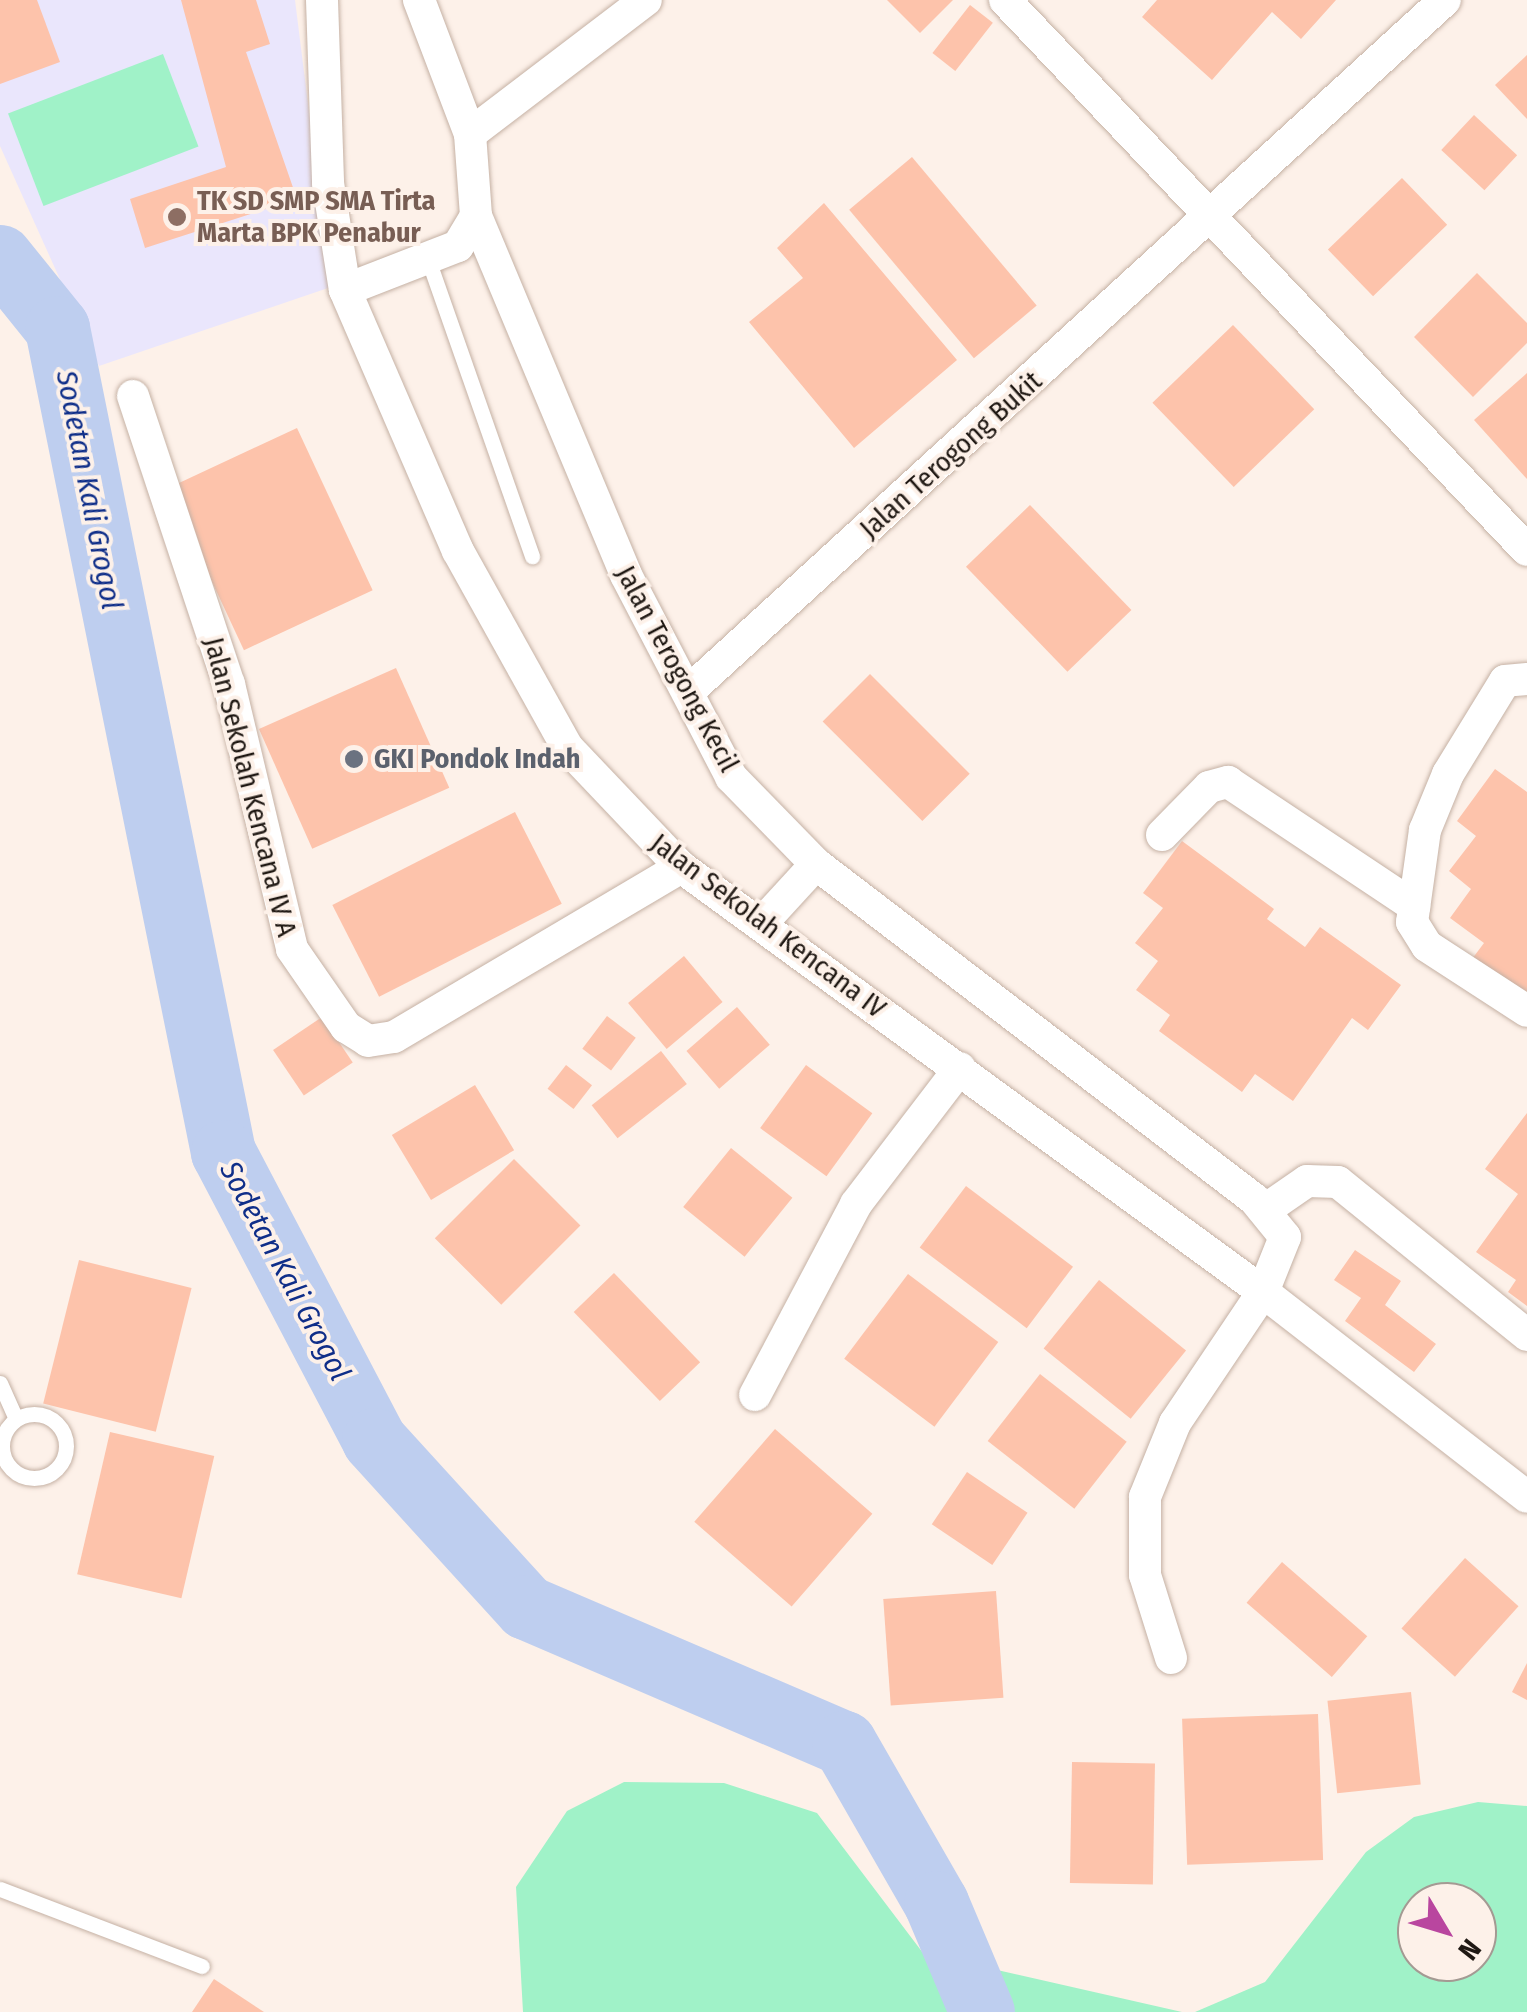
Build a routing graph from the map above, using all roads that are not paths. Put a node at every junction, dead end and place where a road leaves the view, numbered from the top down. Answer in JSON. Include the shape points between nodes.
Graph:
{"nodes":[{"id":1,"x":322,"y":0,"type":"edge"},
{"id":2,"x":420,"y":0,"type":"edge"},
{"id":3,"x":646,"y":0,"type":"edge"},
{"id":4,"x":1006,"y":0,"type":"edge"},
{"id":5,"x":1446,"y":0,"type":"edge"},
{"id":6,"x":470,"y":134,"type":"junction"},
{"id":7,"x":476,"y":216,"type":"junction"},
{"id":8,"x":1214,"y":219,"type":"junction"},
{"id":9,"x":428,"y":262,"type":"junction"},
{"id":10,"x":344,"y":290,"type":"junction"},
{"id":11,"x":133,"y":396,"type":"dead end"},
{"id":12,"x":1527,"y":550,"type":"edge"},
{"id":13,"x":532,"y":556,"type":"dead end"},
{"id":14,"x":1527,"y":679,"type":"edge"},
{"id":15,"x":689,"y":692,"type":"junction"},
{"id":16,"x":1162,"y":835,"type":"dead end"},
{"id":17,"x":816,"y":864,"type":"junction"},
{"id":18,"x":681,"y":867,"type":"junction"},
{"id":19,"x":1414,"y":906,"type":"junction"},
{"id":20,"x":762,"y":923,"type":"junction"},
{"id":21,"x":1527,"y":1011,"type":"edge"},
{"id":22,"x":960,"y":1068,"type":"junction"},
{"id":23,"x":1265,"y":1210,"type":"junction"},
{"id":24,"x":1263,"y":1292,"type":"junction"},
{"id":25,"x":1527,"y":1335,"type":"edge"},
{"id":26,"x":0,"y":1383,"type":"edge"},
{"id":27,"x":755,"y":1395,"type":"dead end"},
{"id":28,"x":16,"y":1420,"type":"junction"},
{"id":29,"x":1527,"y":1498,"type":"edge"},
{"id":30,"x":1171,"y":1658,"type":"dead end"},
{"id":31,"x":0,"y":1889,"type":"edge"},
{"id":32,"x":202,"y":1966,"type":"dead end"}],
"edges":[{"from":1,"to":10,"type":"street","name":"Jalan Sekolah Kencana IV","via":[[328,182]]},
{"from":2,"to":6,"type":"street","name":"Jalan Terogong Kecil"},
{"from":3,"to":6,"type":"street"},
{"from":4,"to":8,"type":"street"},
{"from":5,"to":8,"type":"street","name":"Jalan Terogong Bukit"},
{"from":6,"to":7,"type":"street","name":"Jalan Terogong Kecil"},
{"from":7,"to":9,"type":"street","via":[[458,246]]},
{"from":7,"to":15,"type":"street","name":"Jalan Terogong Kecil","via":[[578,468]]},
{"from":8,"to":12,"type":"street"},
{"from":8,"to":15,"type":"street","name":"Jalan Terogong Bukit"},
{"from":9,"to":10,"type":"street"},
{"from":9,"to":13,"type":"lane"},
{"from":10,"to":18,"type":"street","name":"Jalan Sekolah Kencana IV","via":[[458,551],[530,685],[604,791]]},
{"from":11,"to":18,"type":"street","name":"Jalan Sekolah Kencana IV A","via":[[229,684],[292,949],[346,1027],[368,1041],[394,1037]]},
{"from":14,"to":19,"type":"street","via":[[1504,681],[1448,774],[1425,830]]},
{"from":15,"to":17,"type":"street","name":"Jalan Terogong Kecil","via":[[731,776]]},
{"from":16,"to":19,"type":"street","via":[[1210,787],[1228,782]]},
{"from":17,"to":20,"type":"street"},
{"from":17,"to":23,"type":"street","name":"Jalan Terogong Kecil"},
{"from":18,"to":20,"type":"street","name":"Jalan Sekolah Kencana IV"},
{"from":19,"to":21,"type":"street","via":[[1416,938]]},
{"from":20,"to":22,"type":"street","name":"Jalan Sekolah Kencana IV"},
{"from":22,"to":24,"type":"street","name":"Jalan Sekolah Kencana IV"},
{"from":22,"to":27,"type":"street","via":[[856,1204]]},
{"from":23,"to":24,"type":"street","via":[[1285,1237]]},
{"from":23,"to":25,"type":"street","via":[[1307,1181],[1338,1182]]},
{"from":24,"to":29,"type":"street","name":"Jalan Sekolah Kencana IV"},
{"from":24,"to":30,"type":"street","via":[[1174,1423],[1145,1497],[1146,1575]]},
{"from":26,"to":28,"type":"lane"},
{"from":28,"to":28,"type":"lane","via":[[4,1435],[7,1464],[32,1479],[51,1473],[64,1458],[60,1428],[36,1414]]},
{"from":31,"to":32,"type":"lane"}]}
